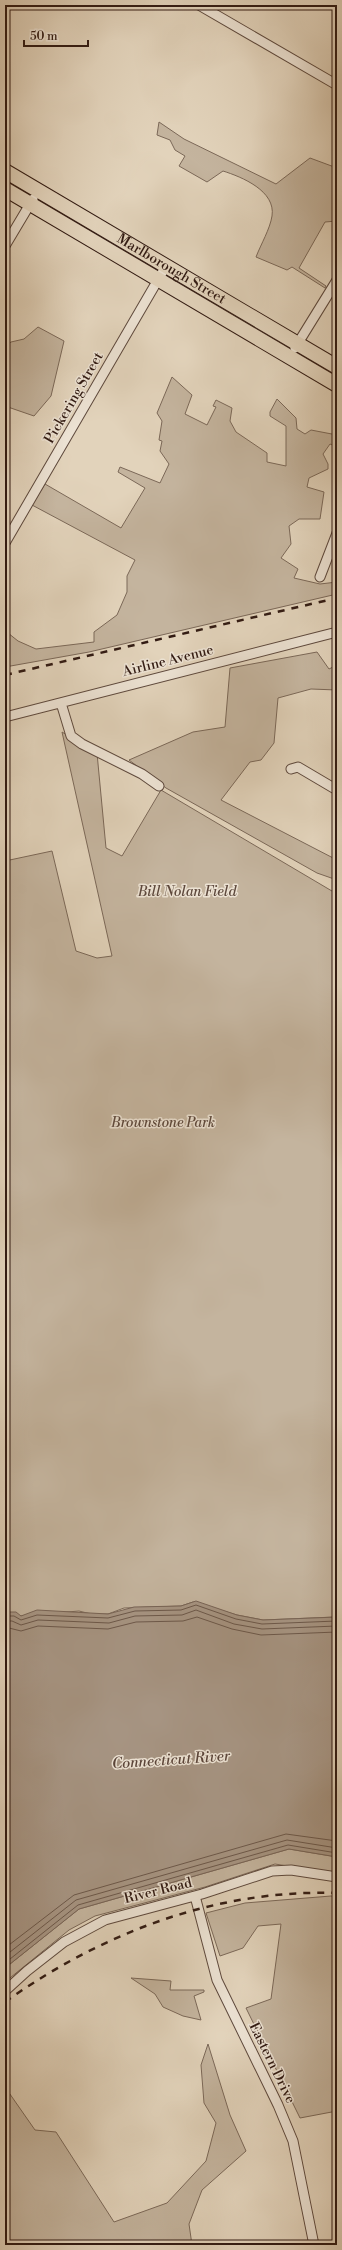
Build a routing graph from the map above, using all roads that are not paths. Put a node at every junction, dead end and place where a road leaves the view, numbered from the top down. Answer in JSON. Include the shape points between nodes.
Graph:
{"nodes":[{"id":1,"x":199,"y":5,"type":"edge"},
{"id":2,"x":337,"y":85,"type":"edge"},
{"id":3,"x":5,"y":171,"type":"edge"},
{"id":4,"x":5,"y":189,"type":"edge"},
{"id":5,"x":38,"y":191,"type":"junction"},
{"id":6,"x":30,"y":204,"type":"junction"},
{"id":7,"x":5,"y":246,"type":"edge"},
{"id":8,"x":166,"y":266,"type":"junction"},
{"id":9,"x":158,"y":280,"type":"junction"},
{"id":10,"x":337,"y":280,"type":"edge"},
{"id":11,"x":297,"y":344,"type":"junction"},
{"id":12,"x":289,"y":357,"type":"junction"},
{"id":13,"x":337,"y":367,"type":"edge"},
{"id":14,"x":337,"y":385,"type":"edge"},
{"id":15,"x":337,"y":533,"type":"edge"},
{"id":16,"x":5,"y":543,"type":"edge"},
{"id":17,"x":320,"y":577,"type":"dead end"},
{"id":18,"x":337,"y":632,"type":"edge"},
{"id":19,"x":60,"y":703,"type":"junction"},
{"id":20,"x":5,"y":717,"type":"edge"},
{"id":21,"x":291,"y":769,"type":"dead end"},
{"id":22,"x":159,"y":786,"type":"dead end"},
{"id":23,"x":337,"y":790,"type":"edge"},
{"id":24,"x":337,"y":1877,"type":"edge"},
{"id":25,"x":195,"y":1896,"type":"junction"},
{"id":26,"x":5,"y":1991,"type":"edge"},
{"id":27,"x":314,"y":2245,"type":"edge"}],
"edges":[{"from":1,"to":2,"type":"street"},
{"from":3,"to":5,"type":"highway","name":"Marlborough Street"},
{"from":4,"to":6,"type":"highway","name":"Marlborough Street"},
{"from":5,"to":6,"type":"street"},
{"from":5,"to":8,"type":"highway","name":"Marlborough Street"},
{"from":6,"to":7,"type":"street"},
{"from":6,"to":9,"type":"highway","name":"Marlborough Street"},
{"from":8,"to":9,"type":"street","name":"Pickering Street"},
{"from":8,"to":11,"type":"highway","name":"Marlborough Street"},
{"from":9,"to":12,"type":"highway","name":"Marlborough Street"},
{"from":9,"to":16,"type":"street","name":"Pickering Street"},
{"from":10,"to":11,"type":"street"},
{"from":11,"to":12,"type":"street"},
{"from":11,"to":13,"type":"highway","name":"Marlborough Street"},
{"from":12,"to":14,"type":"highway","name":"Marlborough Street"},
{"from":15,"to":17,"type":"street"},
{"from":18,"to":19,"type":"street","name":"Airline Avenue"},
{"from":19,"to":20,"type":"street","name":"Airline Avenue"},
{"from":19,"to":22,"type":"street","via":[[71,736],[142,774]]},
{"from":21,"to":23,"type":"street","via":[[298,767]]},
{"from":24,"to":25,"type":"street","name":"River Road","via":[[282,1870],[261,1874]]},
{"from":25,"to":26,"type":"street","name":"River Road","via":[[90,1926],[46,1955]]},
{"from":25,"to":27,"type":"street","name":"Eastern Drive","via":[[217,1980],[278,2104],[292,2141],[298,2159]]}]}
